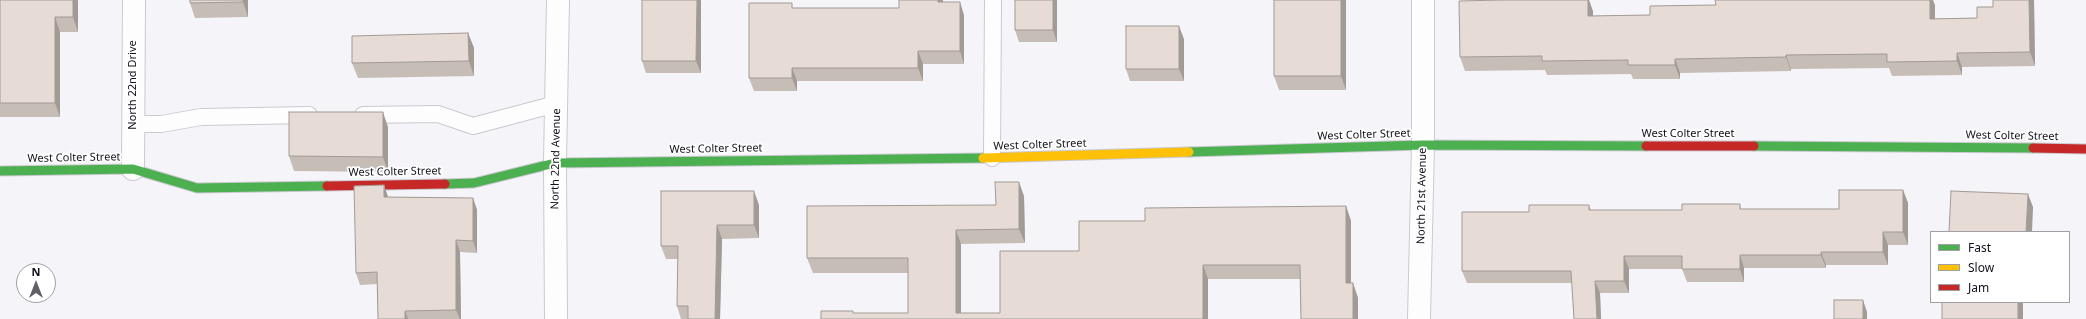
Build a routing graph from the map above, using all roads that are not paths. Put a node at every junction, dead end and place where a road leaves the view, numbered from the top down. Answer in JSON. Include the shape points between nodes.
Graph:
{"nodes":[{"id":1,"x":134,"y":0,"type":"edge"},
{"id":2,"x":558,"y":0,"type":"edge"},
{"id":3,"x":993,"y":0,"type":"edge"},
{"id":4,"x":1423,"y":0,"type":"edge"},
{"id":5,"x":556,"y":104,"type":"junction"},
{"id":6,"x":328,"y":115,"type":"edge"},
{"id":7,"x":351,"y":115,"type":"edge"},
{"id":8,"x":133,"y":124,"type":"junction"},
{"id":9,"x":1423,"y":145,"type":"junction"},
{"id":10,"x":2086,"y":149,"type":"edge"},
{"id":11,"x":992,"y":158,"type":"junction"},
{"id":12,"x":555,"y":163,"type":"junction"},
{"id":13,"x":133,"y":169,"type":"junction"},
{"id":14,"x":0,"y":170,"type":"edge"},
{"id":15,"x":556,"y":319,"type":"edge"},
{"id":16,"x":1419,"y":319,"type":"edge"}],
"edges":[{"from":1,"to":8,"type":"street","name":"North 22nd Drive"},
{"from":2,"to":5,"type":"street","name":"North 22nd Avenue"},
{"from":3,"to":11,"type":"lane"},
{"from":4,"to":9,"type":"street","name":"North 21st Avenue"},
{"from":5,"to":7,"type":"lane","via":[[473,126],[438,114]]},
{"from":5,"to":12,"type":"street","name":"North 22nd Avenue"},
{"from":6,"to":8,"type":"lane","via":[[201,116],[161,124]]},
{"from":8,"to":13,"type":"street","name":"North 22nd Drive"},
{"from":9,"to":10,"type":"street","name":"West Colter Street"},
{"from":9,"to":11,"type":"street","name":"West Colter Street"},
{"from":9,"to":16,"type":"street","name":"North 21st Avenue"},
{"from":11,"to":12,"type":"street","name":"West Colter Street"},
{"from":12,"to":13,"type":"street","name":"West Colter Street","via":[[474,183],[197,188]]},
{"from":12,"to":15,"type":"street","name":"North 22nd Avenue"},
{"from":13,"to":14,"type":"street","name":"West Colter Street"}]}
